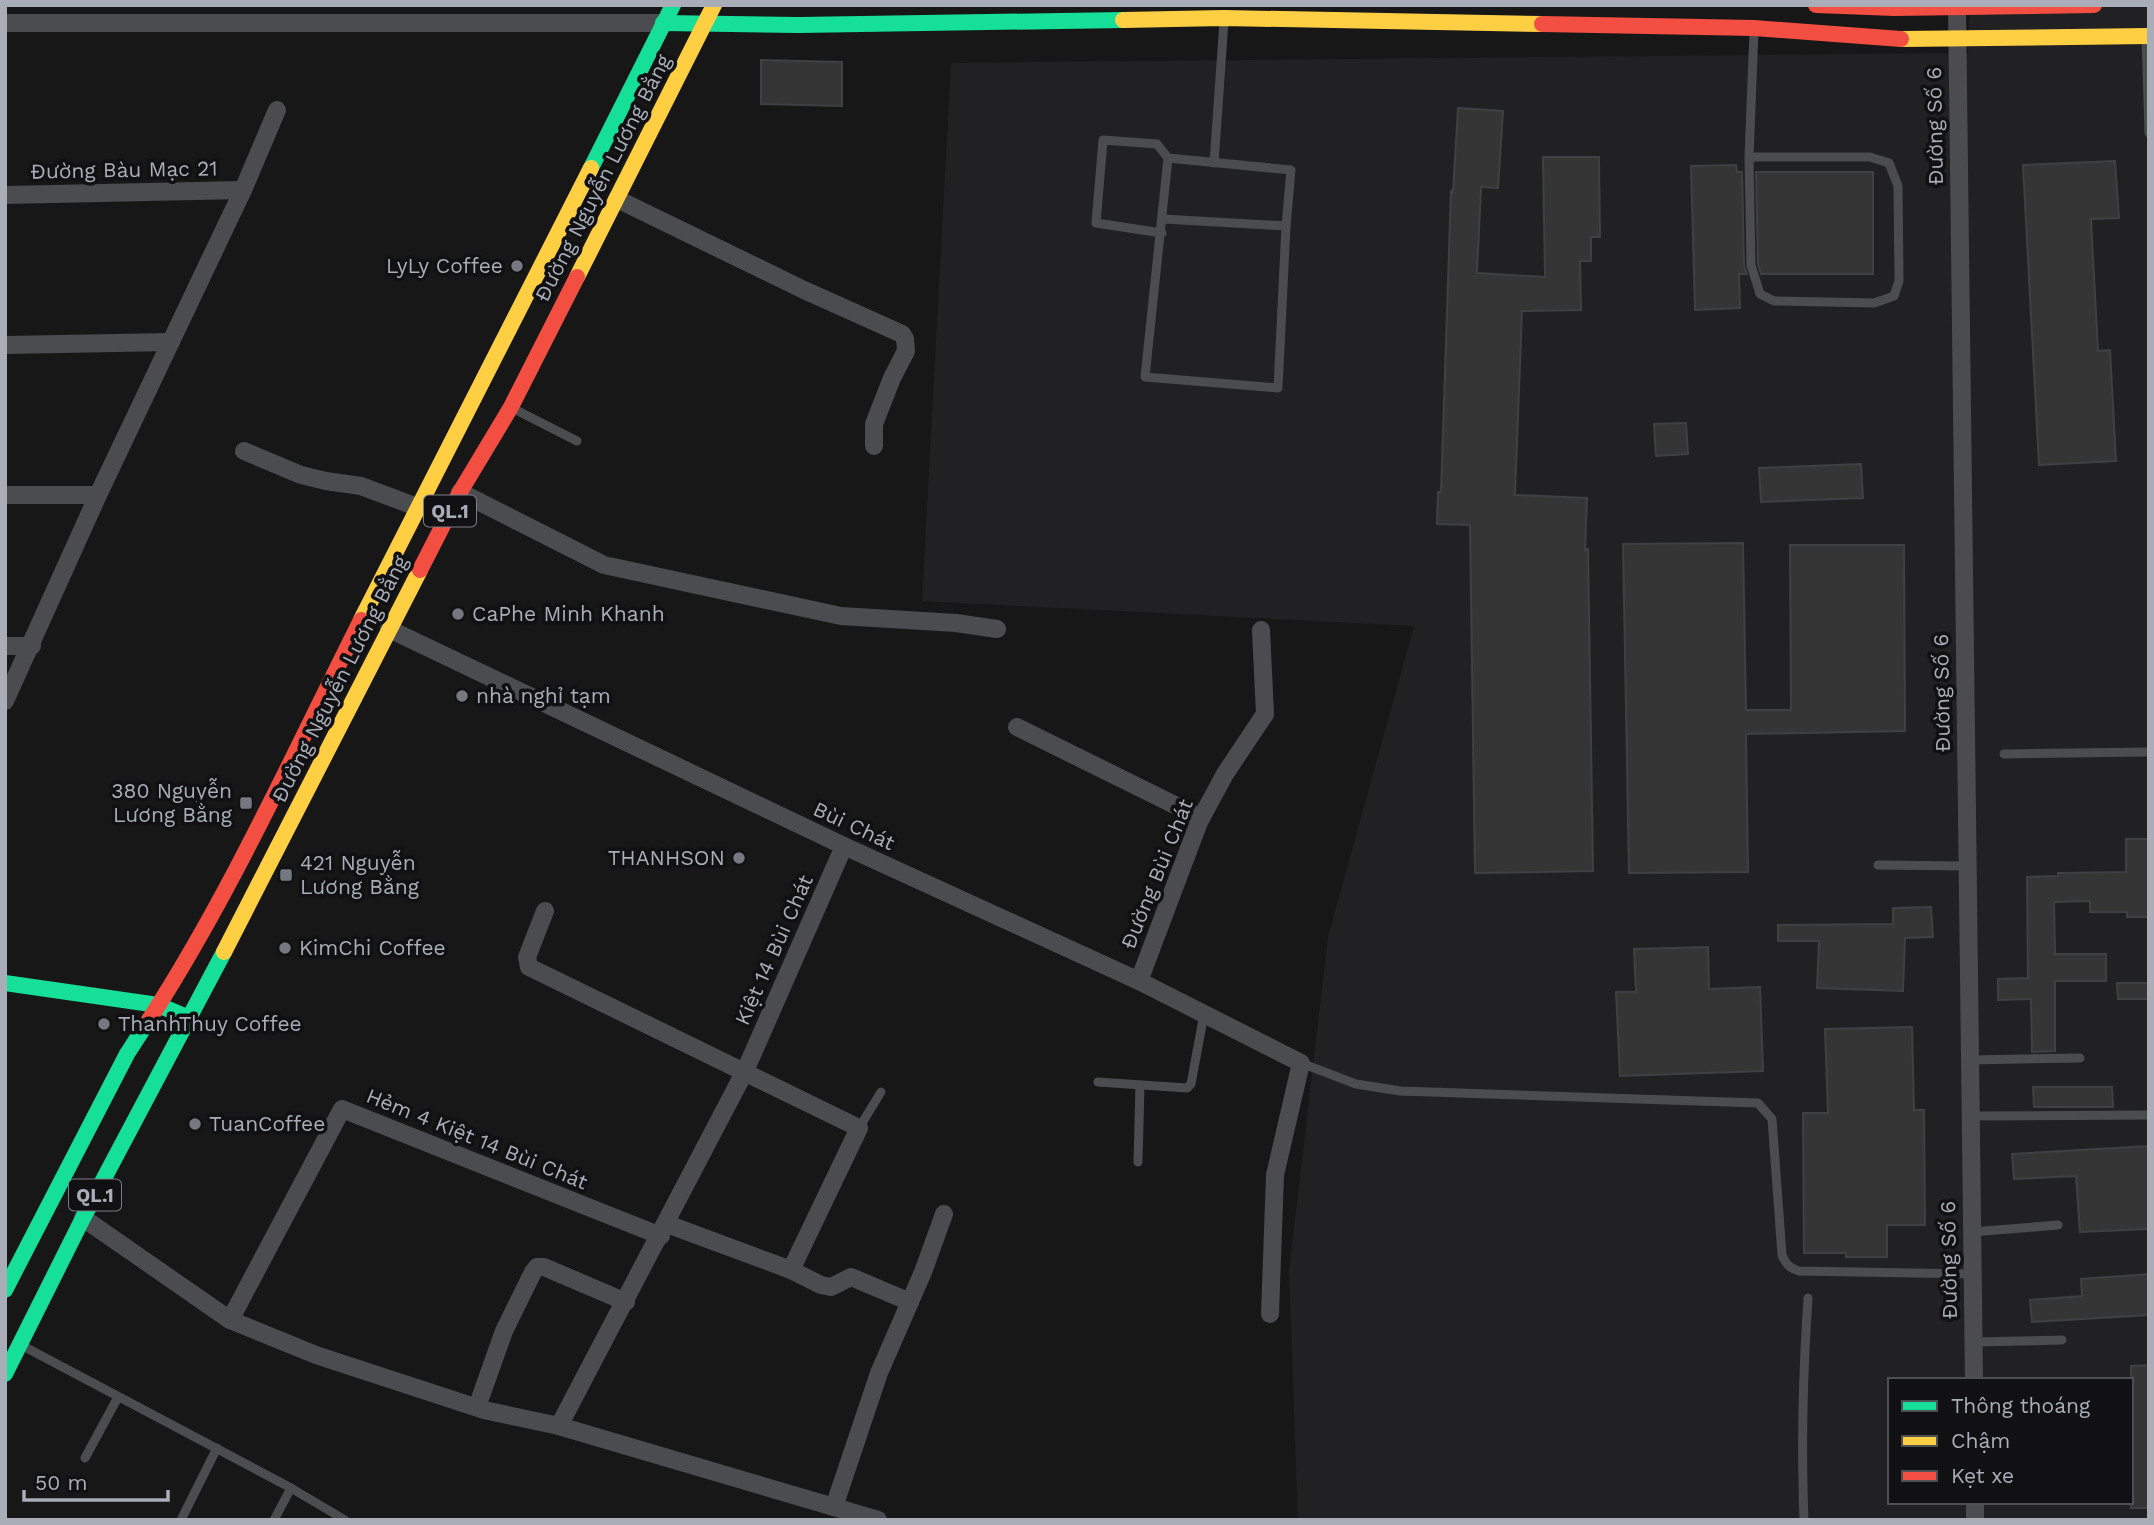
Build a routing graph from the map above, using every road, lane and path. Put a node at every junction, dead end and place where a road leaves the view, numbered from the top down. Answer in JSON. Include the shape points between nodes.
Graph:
{"nodes":[{"id":1,"x":673,"y":5,"type":"edge"},
{"id":2,"x":714,"y":5,"type":"edge"},
{"id":3,"x":1816,"y":5,"type":"edge"},
{"id":4,"x":2094,"y":5,"type":"edge"},
{"id":5,"x":1957,"y":7,"type":"edge"},
{"id":6,"x":1333,"y":13,"type":"edge"},
{"id":7,"x":1224,"y":18,"type":"junction"},
{"id":8,"x":5,"y":23,"type":"edge"},
{"id":9,"x":663,"y":23,"type":"junction"},
{"id":10,"x":704,"y":25,"type":"junction"},
{"id":11,"x":1754,"y":29,"type":"junction"},
{"id":12,"x":2147,"y":36,"type":"edge"},
{"id":13,"x":1957,"y":40,"type":"junction"},
{"id":14,"x":278,"y":110,"type":"dead end"},
{"id":15,"x":2149,"y":133,"type":"edge"},
{"id":16,"x":1749,"y":156,"type":"junction"},
{"id":17,"x":1168,"y":158,"type":"junction"},
{"id":18,"x":1214,"y":163,"type":"junction"},
{"id":19,"x":243,"y":190,"type":"junction"},
{"id":20,"x":5,"y":195,"type":"edge"},
{"id":21,"x":617,"y":199,"type":"junction"},
{"id":22,"x":1163,"y":219,"type":"junction"},
{"id":23,"x":1286,"y":226,"type":"junction"},
{"id":24,"x":1161,"y":233,"type":"junction"},
{"id":25,"x":171,"y":342,"type":"junction"},
{"id":26,"x":5,"y":345,"type":"edge"},
{"id":27,"x":511,"y":407,"type":"junction"},
{"id":28,"x":577,"y":441,"type":"dead end"},
{"id":29,"x":874,"y":446,"type":"dead end"},
{"id":30,"x":244,"y":451,"type":"dead end"},
{"id":31,"x":460,"y":492,"type":"junction"},
{"id":32,"x":5,"y":495,"type":"edge"},
{"id":33,"x":98,"y":495,"type":"junction"},
{"id":34,"x":417,"y":507,"type":"junction"},
{"id":35,"x":389,"y":629,"type":"junction"},
{"id":36,"x":997,"y":629,"type":"dead end"},
{"id":37,"x":1261,"y":630,"type":"dead end"},
{"id":38,"x":5,"y":646,"type":"edge"},
{"id":39,"x":32,"y":646,"type":"junction"},
{"id":40,"x":5,"y":701,"type":"edge"},
{"id":41,"x":1017,"y":727,"type":"dead end"},
{"id":42,"x":2149,"y":752,"type":"edge"},
{"id":43,"x":2004,"y":754,"type":"dead end"},
{"id":44,"x":1200,"y":818,"type":"junction"},
{"id":45,"x":844,"y":846,"type":"junction"},
{"id":46,"x":1878,"y":865,"type":"dead end"},
{"id":47,"x":1967,"y":866,"type":"junction"},
{"id":48,"x":545,"y":911,"type":"dead end"},
{"id":49,"x":1139,"y":981,"type":"junction"},
{"id":50,"x":5,"y":984,"type":"edge"},
{"id":51,"x":158,"y":1005,"type":"junction"},
{"id":52,"x":1204,"y":1014,"type":"junction"},
{"id":53,"x":189,"y":1018,"type":"junction"},
{"id":54,"x":2080,"y":1058,"type":"dead end"},
{"id":55,"x":1970,"y":1059,"type":"junction"},
{"id":56,"x":1301,"y":1063,"type":"junction"},
{"id":57,"x":745,"y":1072,"type":"junction"},
{"id":58,"x":1098,"y":1082,"type":"dead end"},
{"id":59,"x":1140,"y":1085,"type":"junction"},
{"id":60,"x":881,"y":1092,"type":"dead end"},
{"id":61,"x":2149,"y":1115,"type":"edge"},
{"id":62,"x":1970,"y":1116,"type":"junction"},
{"id":63,"x":859,"y":1128,"type":"junction"},
{"id":64,"x":1138,"y":1162,"type":"dead end"},
{"id":65,"x":944,"y":1214,"type":"dead end"},
{"id":66,"x":83,"y":1218,"type":"junction"},
{"id":67,"x":2058,"y":1225,"type":"dead end"},
{"id":68,"x":664,"y":1230,"type":"junction"},
{"id":69,"x":1972,"y":1232,"type":"junction"},
{"id":70,"x":791,"y":1270,"type":"junction"},
{"id":71,"x":1972,"y":1274,"type":"junction"},
{"id":72,"x":5,"y":1290,"type":"edge"},
{"id":73,"x":1808,"y":1298,"type":"dead end"},
{"id":74,"x":626,"y":1302,"type":"junction"},
{"id":75,"x":910,"y":1302,"type":"junction"},
{"id":76,"x":1270,"y":1314,"type":"dead end"},
{"id":77,"x":230,"y":1320,"type":"junction"},
{"id":78,"x":2062,"y":1340,"type":"dead end"},
{"id":79,"x":1973,"y":1342,"type":"junction"},
{"id":80,"x":21,"y":1345,"type":"junction"},
{"id":81,"x":5,"y":1374,"type":"edge"},
{"id":82,"x":1974,"y":1378,"type":"edge"},
{"id":83,"x":118,"y":1396,"type":"junction"},
{"id":84,"x":477,"y":1407,"type":"junction"},
{"id":85,"x":559,"y":1426,"type":"junction"},
{"id":86,"x":217,"y":1448,"type":"junction"},
{"id":87,"x":85,"y":1458,"type":"dead end"},
{"id":88,"x":290,"y":1488,"type":"junction"},
{"id":89,"x":834,"y":1507,"type":"junction"},
{"id":90,"x":181,"y":1520,"type":"edge"},
{"id":91,"x":274,"y":1520,"type":"edge"},
{"id":92,"x":345,"y":1520,"type":"edge"},
{"id":93,"x":878,"y":1520,"type":"edge"},
{"id":94,"x":1804,"y":1520,"type":"edge"}],
"edges":[{"from":1,"to":9,"type":"main road","name":"Đường Nguyễn Lương Bằng","number":"QL.1"},
{"from":2,"to":10,"type":"main road","name":"Đường Nguyễn Lương Bằng","number":"QL.1"},
{"from":3,"to":5,"type":"main road"},
{"from":4,"to":5,"type":"main road"},
{"from":5,"to":13,"type":"street","name":"Đường Số 6"},
{"from":6,"to":7,"type":"main road"},
{"from":6,"to":11,"type":"main road"},
{"from":7,"to":10,"type":"main road"},
{"from":7,"to":18,"type":"lane"},
{"from":8,"to":9,"type":"street"},
{"from":9,"to":10,"type":"main road"},
{"from":9,"to":34,"type":"main road","name":"Đường Nguyễn Lương Bằng","number":"QL.1"},
{"from":10,"to":21,"type":"main road","name":"Đường Nguyễn Lương Bằng","number":"QL.1"},
{"from":11,"to":13,"type":"main road"},
{"from":11,"to":16,"type":"lane"},
{"from":12,"to":13,"type":"main road"},
{"from":12,"to":15,"type":"lane"},
{"from":13,"to":47,"type":"street","name":"Đường Số 6"},
{"from":14,"to":19,"type":"street"},
{"from":16,"to":16,"type":"lane","via":[[1870,157],[1889,163],[1898,186],[1899,282],[1894,296],[1874,303],[1774,301],[1760,294],[1751,265]]},
{"from":17,"to":18,"type":"lane"},
{"from":17,"to":22,"type":"lane"},
{"from":17,"to":24,"type":"lane","via":[[1157,144],[1103,140],[1096,223]]},
{"from":18,"to":23,"type":"lane","via":[[1291,170]]},
{"from":19,"to":20,"type":"street","name":"Đường Bàu Mạc 21"},
{"from":19,"to":25,"type":"street"},
{"from":21,"to":27,"type":"main road","name":"Đường Nguyễn Lương Bằng","number":"QL.1"},
{"from":21,"to":29,"type":"street","via":[[902,334],[906,351],[874,424]]},
{"from":22,"to":23,"type":"lane"},
{"from":22,"to":24,"type":"lane"},
{"from":23,"to":24,"type":"lane","via":[[1278,388],[1145,377]]},
{"from":25,"to":26,"type":"street"},
{"from":25,"to":33,"type":"street"},
{"from":27,"to":28,"type":"lane"},
{"from":27,"to":31,"type":"main road","name":"Đường Nguyễn Lương Bằng","number":"QL.1"},
{"from":30,"to":34,"type":"street","via":[[301,475],[361,486]]},
{"from":31,"to":35,"type":"main road","name":"Đường Nguyễn Lương Bằng","number":"QL.1"},
{"from":31,"to":36,"type":"street","via":[[604,565],[841,616]]},
{"from":32,"to":33,"type":"street"},
{"from":33,"to":39,"type":"street"},
{"from":34,"to":51,"type":"main road","name":"Đường Nguyễn Lương Bằng","number":"QL.1","via":[[226,888]]},
{"from":35,"to":45,"type":"street","name":"Bùi Chát"},
{"from":35,"to":53,"type":"main road","name":"Đường Nguyễn Lương Bằng","number":"QL.1"},
{"from":37,"to":44,"type":"street","name":"Đường Bùi Chát","via":[[1265,713]]},
{"from":38,"to":39,"type":"street"},
{"from":39,"to":40,"type":"street"},
{"from":41,"to":44,"type":"street"},
{"from":42,"to":43,"type":"lane"},
{"from":44,"to":49,"type":"street","name":"Đường Bùi Chát"},
{"from":45,"to":49,"type":"street","name":"Bùi Chát"},
{"from":45,"to":57,"type":"street","name":"Kiệt 14 Bùi Chát"},
{"from":46,"to":47,"type":"lane"},
{"from":47,"to":55,"type":"street","name":"Đường Số 6"},
{"from":48,"to":57,"type":"street","via":[[527,957],[529,967]]},
{"from":49,"to":52,"type":"street","name":"Bùi Chát"},
{"from":50,"to":51,"type":"main road"},
{"from":51,"to":53,"type":"main road"},
{"from":51,"to":72,"type":"main road","name":"Đường Nguyễn Lương Bằng","number":"QL.1","via":[[127,1054]]},
{"from":52,"to":56,"type":"street","name":"Bùi Chát"},
{"from":52,"to":59,"type":"lane","via":[[1190,1087]]},
{"from":53,"to":66,"type":"main road","name":"Đường Nguyễn Lương Bằng","number":"QL.1"},
{"from":54,"to":55,"type":"lane"},
{"from":55,"to":62,"type":"street","name":"Đường Số 6"},
{"from":56,"to":71,"type":"lane","via":[[1356,1084],[1400,1091],[1758,1103],[1772,1119],[1782,1255],[1791,1268]]},
{"from":56,"to":76,"type":"street","via":[[1275,1175]]},
{"from":57,"to":63,"type":"street"},
{"from":57,"to":68,"type":"street","name":"Kiệt 14 Bùi Chát"},
{"from":58,"to":59,"type":"lane"},
{"from":59,"to":64,"type":"lane"},
{"from":60,"to":63,"type":"lane"},
{"from":61,"to":62,"type":"lane"},
{"from":62,"to":69,"type":"street","name":"Đường Số 6"},
{"from":63,"to":70,"type":"street"},
{"from":65,"to":75,"type":"street"},
{"from":66,"to":77,"type":"street"},
{"from":66,"to":80,"type":"main road","name":"Đường Nguyễn Lương Bằng","number":"QL.1"},
{"from":67,"to":69,"type":"lane"},
{"from":68,"to":70,"type":"street"},
{"from":68,"to":74,"type":"street","name":"Kiệt 14 Bùi Chát"},
{"from":68,"to":77,"type":"street","name":"Hẻm 4 Kiệt 14 Bùi Chát","via":[[342,1109]]},
{"from":69,"to":71,"type":"street","name":"Đường Số 6"},
{"from":70,"to":75,"type":"street","via":[[831,1287],[851,1277]]},
{"from":71,"to":79,"type":"street","name":"Đường Số 6"},
{"from":73,"to":94,"type":"lane","via":[[1801,1458]]},
{"from":74,"to":84,"type":"street","via":[[537,1267],[504,1331]]},
{"from":74,"to":85,"type":"street","name":"Kiệt 14 Bùi Chát"},
{"from":75,"to":89,"type":"street","via":[[879,1373]]},
{"from":77,"to":84,"type":"street","via":[[316,1355]]},
{"from":78,"to":79,"type":"lane"},
{"from":79,"to":82,"type":"street","name":"Đường Số 6"},
{"from":80,"to":81,"type":"main road","name":"Đường Nguyễn Lương Bằng","number":"QL.1"},
{"from":80,"to":83,"type":"lane"},
{"from":83,"to":86,"type":"lane"},
{"from":83,"to":87,"type":"lane"},
{"from":84,"to":85,"type":"street"},
{"from":85,"to":89,"type":"street"},
{"from":86,"to":88,"type":"lane"},
{"from":86,"to":90,"type":"lane"},
{"from":88,"to":91,"type":"lane"},
{"from":88,"to":92,"type":"lane"},
{"from":89,"to":93,"type":"street"}]}
